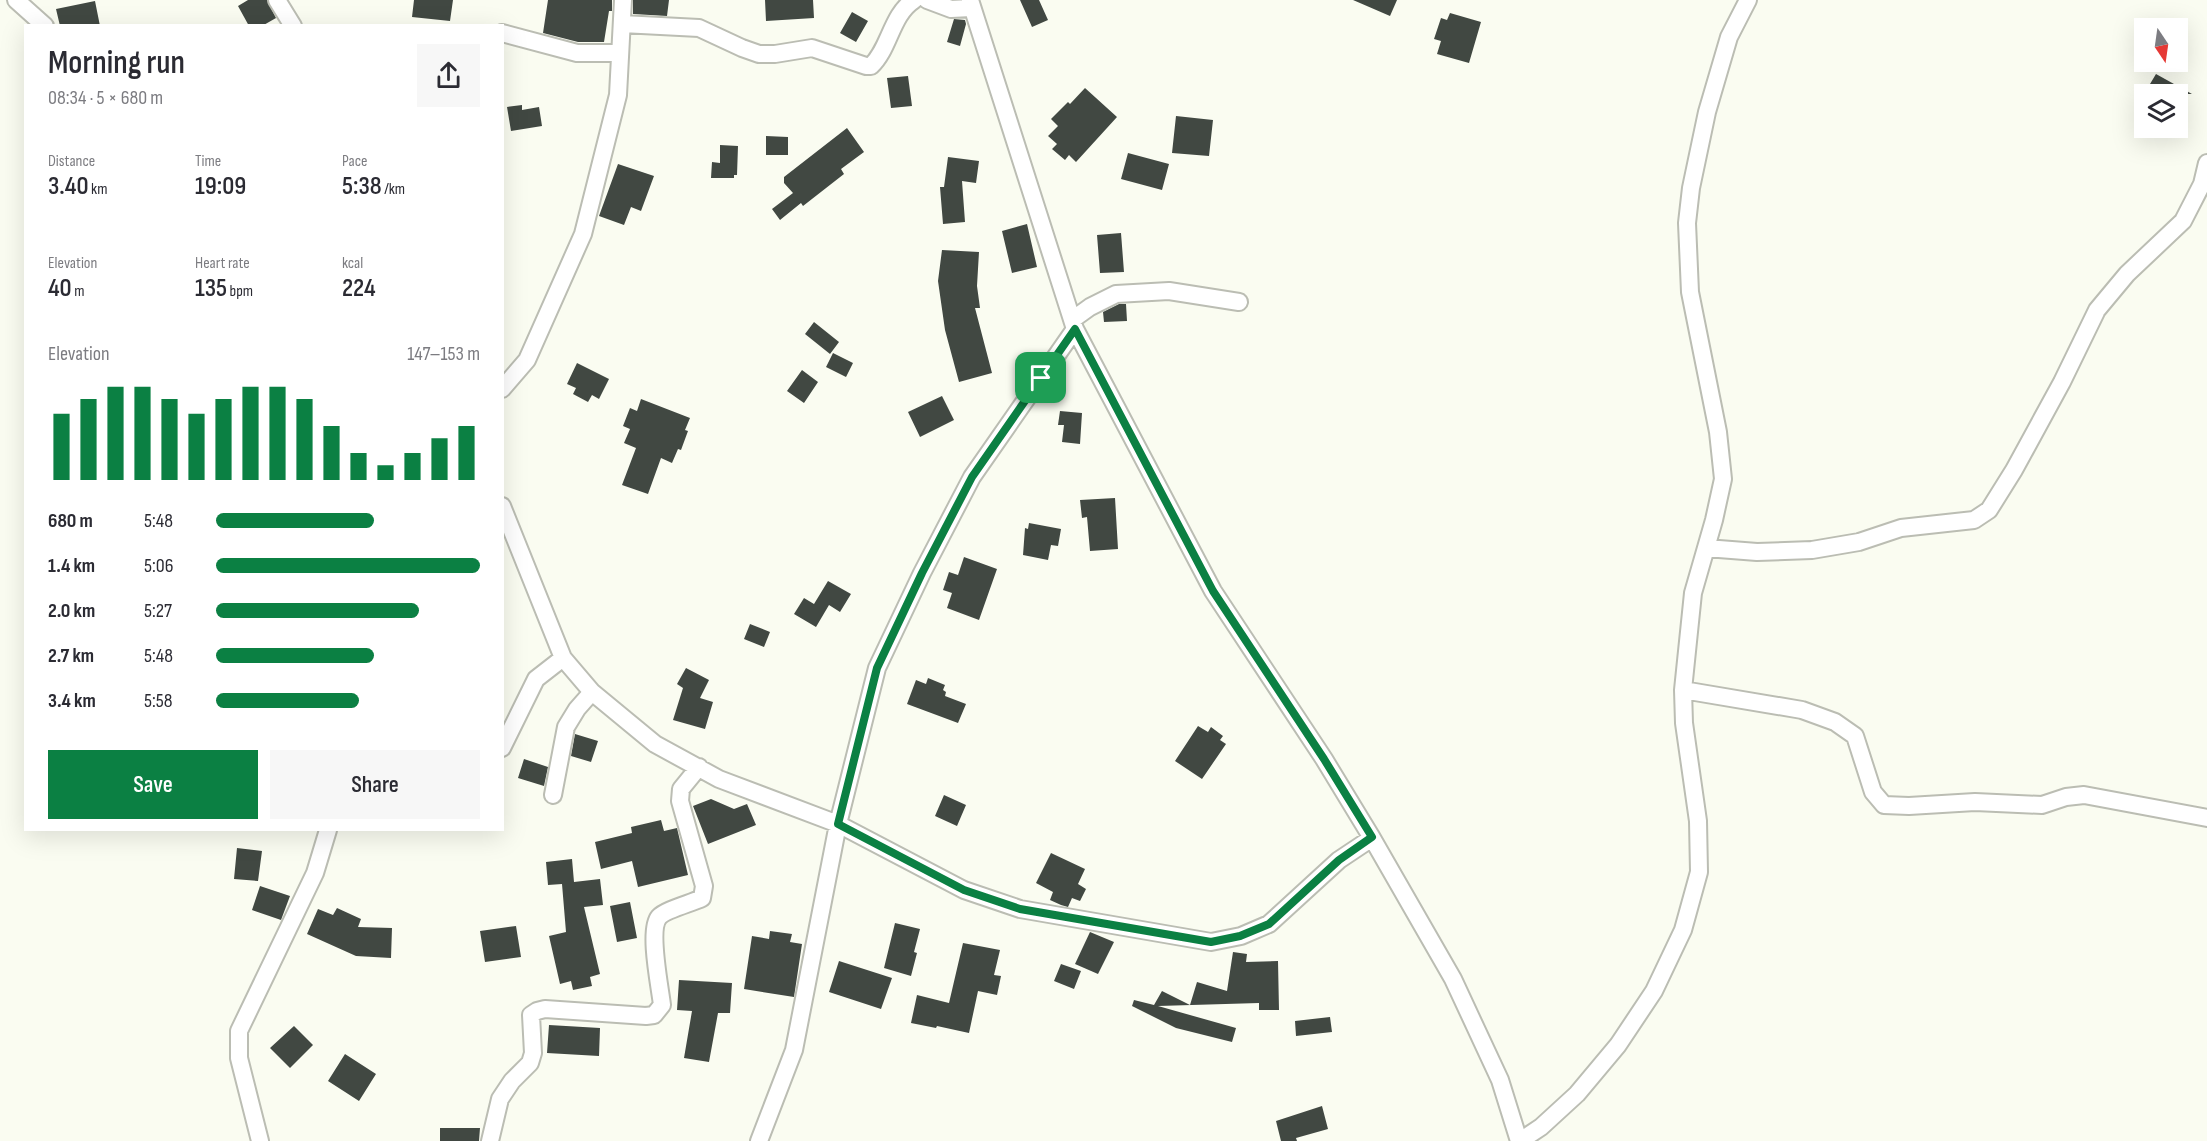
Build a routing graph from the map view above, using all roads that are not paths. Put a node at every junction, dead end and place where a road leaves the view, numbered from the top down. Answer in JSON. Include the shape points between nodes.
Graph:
{"nodes":[{"id":1,"x":16,"y":0,"type":"edge"},
{"id":2,"x":276,"y":0,"type":"edge"},
{"id":3,"x":623,"y":0,"type":"edge"},
{"id":4,"x":914,"y":0,"type":"edge"},
{"id":5,"x":927,"y":0,"type":"edge"},
{"id":6,"x":1748,"y":0,"type":"edge"},
{"id":7,"x":971,"y":4,"type":"edge"},
{"id":8,"x":43,"y":24,"type":"edge"},
{"id":9,"x":292,"y":24,"type":"edge"},
{"id":10,"x":622,"y":24,"type":"junction"},
{"id":11,"x":504,"y":34,"type":"edge"},
{"id":12,"x":620,"y":53,"type":"junction"},
{"id":13,"x":2207,"y":163,"type":"edge"},
{"id":14,"x":1239,"y":302,"type":"dead end"},
{"id":15,"x":1074,"y":324,"type":"junction"},
{"id":16,"x":504,"y":387,"type":"edge"},
{"id":17,"x":504,"y":511,"type":"edge"},
{"id":18,"x":1706,"y":548,"type":"junction"},
{"id":19,"x":563,"y":658,"type":"junction"},
{"id":20,"x":1683,"y":690,"type":"junction"},
{"id":21,"x":591,"y":692,"type":"junction"},
{"id":22,"x":504,"y":744,"type":"edge"},
{"id":23,"x":699,"y":767,"type":"junction"},
{"id":24,"x":554,"y":795,"type":"dead end"},
{"id":25,"x":2207,"y":818,"type":"edge"},
{"id":26,"x":838,"y":824,"type":"junction"},
{"id":27,"x":328,"y":831,"type":"edge"},
{"id":28,"x":1372,"y":837,"type":"junction"},
{"id":29,"x":260,"y":1141,"type":"edge"},
{"id":30,"x":490,"y":1141,"type":"edge"},
{"id":31,"x":759,"y":1141,"type":"edge"},
{"id":32,"x":1520,"y":1141,"type":"edge"}],
"edges":[{"from":1,"to":8,"type":"street"},
{"from":2,"to":9,"type":"street"},
{"from":3,"to":10,"type":"street"},
{"from":4,"to":10,"type":"street","via":[[907,4],[874,63],[866,66],[812,48],[759,54],[699,28]]},
{"from":5,"to":7,"type":"street","via":[[951,9]]},
{"from":6,"to":18,"type":"street","via":[[1729,37],[1707,112],[1687,223],[1690,292],[1718,432],[1723,479]]},
{"from":7,"to":15,"type":"street"},
{"from":10,"to":12,"type":"street"},
{"from":11,"to":12,"type":"street","via":[[577,53]]},
{"from":12,"to":16,"type":"street","via":[[618,95],[583,234],[527,360]]},
{"from":13,"to":18,"type":"street","via":[[2202,184],[2183,221],[2127,274],[2097,310],[2057,392],[1989,510],[1974,520],[1901,528],[1859,542],[1812,550],[1757,552]]},
{"from":14,"to":15,"type":"street","via":[[1169,291],[1116,294],[1090,307]]},
{"from":15,"to":26,"type":"street","via":[[972,477],[877,668]]},
{"from":15,"to":28,"type":"street","via":[[1213,591]]},
{"from":17,"to":19,"type":"street"},
{"from":18,"to":20,"type":"street","via":[[1693,593]]},
{"from":19,"to":21,"type":"street"},
{"from":19,"to":22,"type":"street","via":[[536,679]]},
{"from":20,"to":25,"type":"street","via":[[1802,710],[1835,722],[1855,736],[1873,792],[1884,805],[2042,805],[2084,795]]},
{"from":20,"to":32,"type":"street","via":[[1698,821],[1699,872],[1683,930],[1654,991],[1618,1044],[1577,1094],[1542,1127]]},
{"from":21,"to":23,"type":"street","via":[[655,744]]},
{"from":21,"to":24,"type":"street","via":[[566,727]]},
{"from":23,"to":26,"type":"street"},
{"from":23,"to":30,"type":"street","via":[[681,789],[680,801],[704,886],[702,898],[660,916],[656,924],[662,1005],[654,1015],[646,1016],[545,1009],[531,1015],[530,1063],[500,1099]]},
{"from":26,"to":28,"type":"street","via":[[964,890],[1020,909],[1211,942],[1269,924],[1339,860]]},
{"from":26,"to":31,"type":"street","via":[[794,1050]]},
{"from":27,"to":29,"type":"street","via":[[315,873],[238,1031],[238,1058]]},
{"from":28,"to":32,"type":"street","via":[[1480,1033]]}]}
